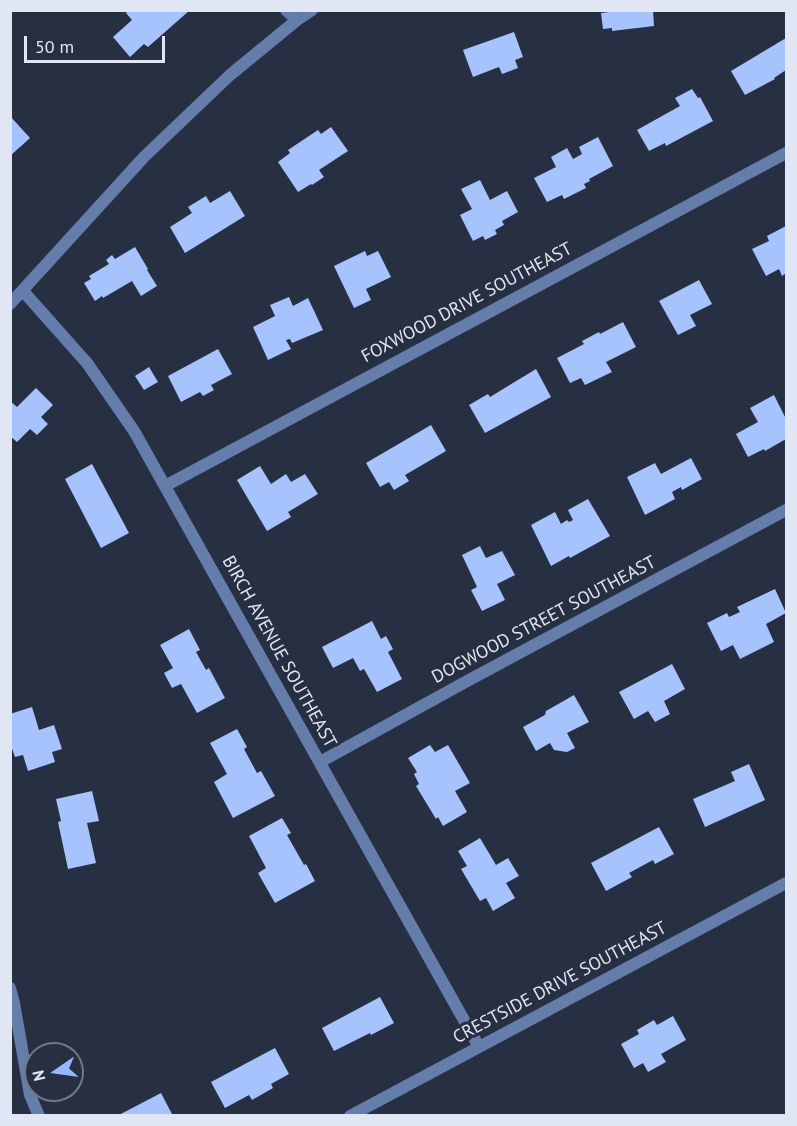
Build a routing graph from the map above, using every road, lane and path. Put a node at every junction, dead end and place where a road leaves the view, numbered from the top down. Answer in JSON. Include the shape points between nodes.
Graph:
{"nodes":[{"id":1,"x":286,"y":10,"type":"edge"},
{"id":2,"x":312,"y":10,"type":"edge"},
{"id":3,"x":297,"y":20,"type":"junction"},
{"id":4,"x":786,"y":153,"type":"edge"},
{"id":5,"x":23,"y":291,"type":"junction"},
{"id":6,"x":10,"y":304,"type":"edge"},
{"id":7,"x":165,"y":486,"type":"junction"},
{"id":8,"x":786,"y":510,"type":"edge"},
{"id":9,"x":320,"y":762,"type":"junction"},
{"id":10,"x":786,"y":883,"type":"edge"},
{"id":11,"x":10,"y":988,"type":"edge"},
{"id":12,"x":478,"y":1047,"type":"junction"},
{"id":13,"x":39,"y":1116,"type":"edge"},
{"id":14,"x":350,"y":1116,"type":"edge"}],
"edges":[{"from":1,"to":3,"type":"street"},
{"from":2,"to":3,"type":"street"},
{"from":3,"to":5,"type":"street","via":[[231,75],[144,158]]},
{"from":4,"to":7,"type":"street","name":"FOXWOOD DRIVE SOUTHEAST"},
{"from":5,"to":6,"type":"street"},
{"from":5,"to":7,"type":"street","name":"BIRCH AVENUE SOUTHEAST","via":[[87,363],[134,431]]},
{"from":7,"to":9,"type":"street","name":"BIRCH AVENUE SOUTHEAST"},
{"from":8,"to":9,"type":"street","name":"DOGWOOD STREET SOUTHEAST"},
{"from":9,"to":12,"type":"street","name":"BIRCH AVENUE SOUTHEAST"},
{"from":10,"to":12,"type":"street","name":"CRESTSIDE DRIVE SOUTHEAST"},
{"from":11,"to":13,"type":"street","via":[[30,1095]]},
{"from":12,"to":14,"type":"street","name":"CRESTSIDE DRIVE SOUTHEAST"}]}
